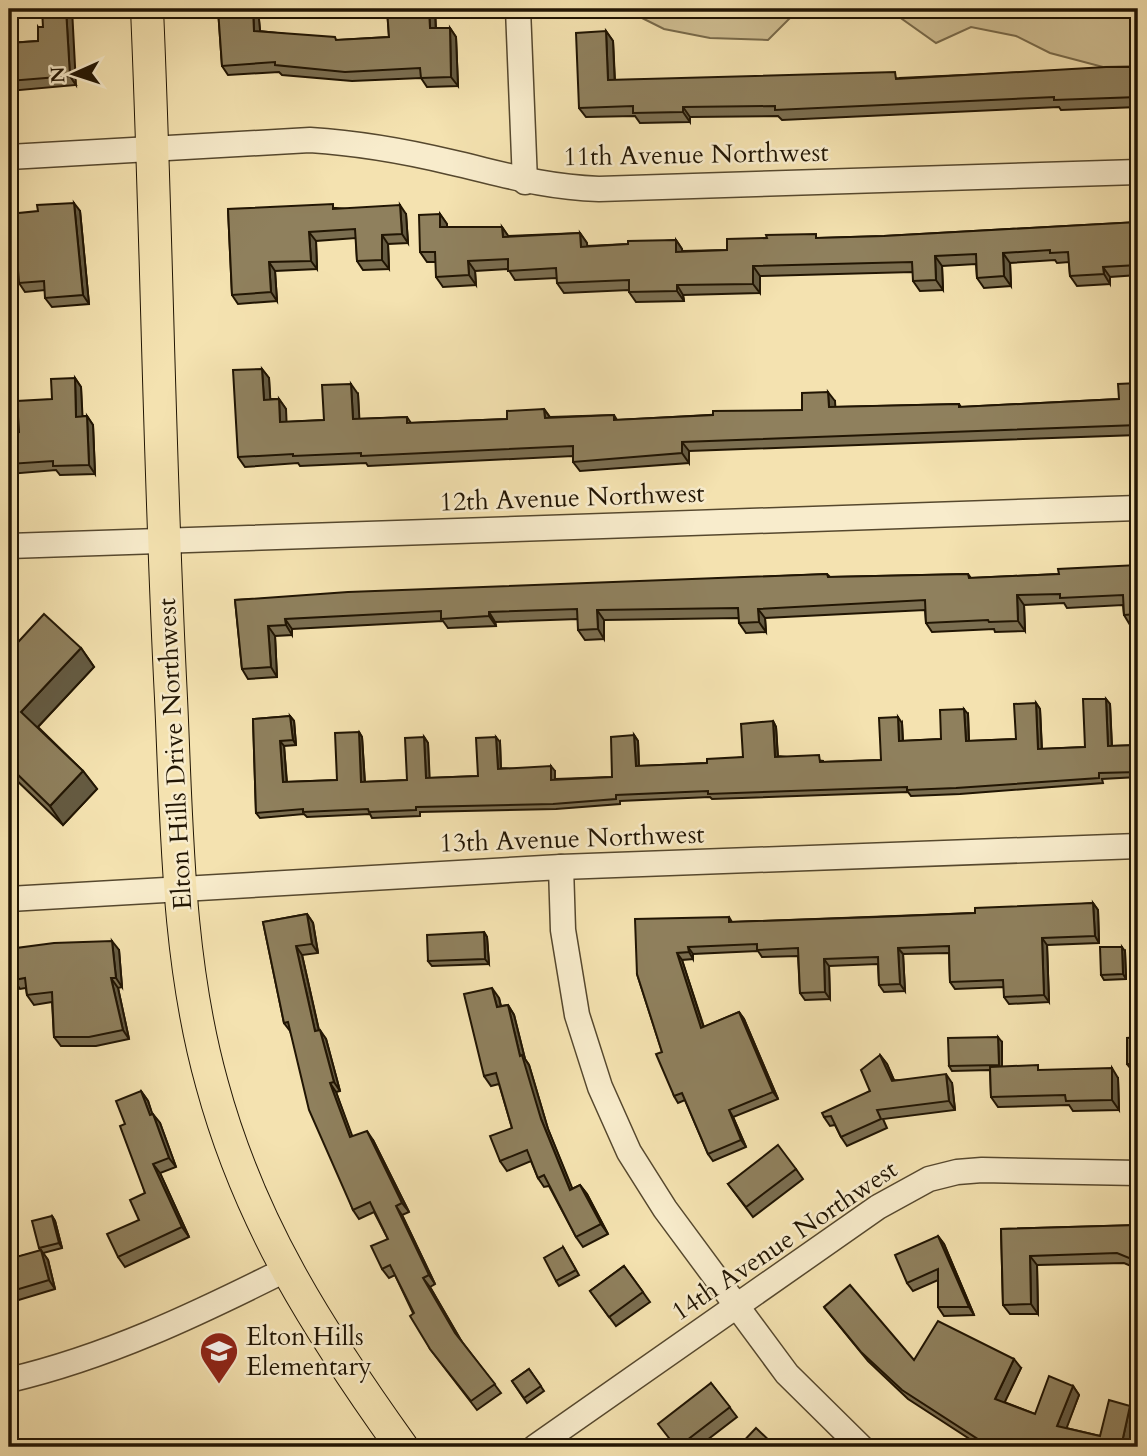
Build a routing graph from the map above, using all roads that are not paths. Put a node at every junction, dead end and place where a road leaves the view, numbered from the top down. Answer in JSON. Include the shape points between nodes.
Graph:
{"nodes":[{"id":1,"x":147,"y":9,"type":"edge"},
{"id":2,"x":518,"y":9,"type":"edge"},
{"id":3,"x":153,"y":148,"type":"junction"},
{"id":4,"x":9,"y":157,"type":"edge"},
{"id":5,"x":1138,"y":172,"type":"edge"},
{"id":6,"x":525,"y":182,"type":"junction"},
{"id":7,"x":1138,"y":508,"type":"edge"},
{"id":8,"x":163,"y":541,"type":"junction"},
{"id":9,"x":9,"y":546,"type":"edge"},
{"id":10,"x":1138,"y":846,"type":"edge"},
{"id":11,"x":561,"y":867,"type":"junction"},
{"id":12,"x":180,"y":887,"type":"junction"},
{"id":13,"x":9,"y":898,"type":"edge"},
{"id":14,"x":1138,"y":1173,"type":"edge"},
{"id":15,"x":285,"y":1270,"type":"junction"},
{"id":16,"x":736,"y":1307,"type":"junction"},
{"id":17,"x":9,"y":1380,"type":"edge"},
{"id":18,"x":402,"y":1447,"type":"edge"},
{"id":19,"x":535,"y":1447,"type":"edge"},
{"id":20,"x":861,"y":1447,"type":"edge"}],
"edges":[{"from":1,"to":3,"type":"main road","name":"Elton Hills Drive Northwest"},
{"from":2,"to":6,"type":"street"},
{"from":3,"to":4,"type":"street","name":"11th Avenue Northwest"},
{"from":3,"to":6,"type":"street","name":"11th Avenue Northwest","via":[[292,140],[346,142]]},
{"from":3,"to":8,"type":"main road","name":"Elton Hills Drive Northwest"},
{"from":5,"to":6,"type":"street","name":"11th Avenue Northwest","via":[[635,189],[564,188]]},
{"from":7,"to":8,"type":"street","name":"12th Avenue Northwest"},
{"from":8,"to":9,"type":"street","name":"12th Avenue Northwest"},
{"from":8,"to":12,"type":"main road","name":"Elton Hills Drive Northwest"},
{"from":10,"to":11,"type":"street","name":"13th Avenue Northwest"},
{"from":11,"to":12,"type":"street","name":"13th Avenue Northwest"},
{"from":11,"to":16,"type":"street","via":[[568,971],[600,1087],[647,1183]]},
{"from":12,"to":13,"type":"street","name":"13th Avenue Northwest"},
{"from":12,"to":15,"type":"main road","name":"Elton Hills Drive Northwest","via":[[194,1000],[212,1086],[243,1175]]},
{"from":14,"to":16,"type":"street","name":"14th Avenue Northwest","via":[[982,1170],[929,1179],[878,1207]]},
{"from":15,"to":17,"type":"street","via":[[141,1338]]},
{"from":15,"to":18,"type":"main road","name":"Elton Hills Drive Northwest","via":[[340,1361]]},
{"from":16,"to":19,"type":"street","name":"14th Avenue Northwest"},
{"from":16,"to":20,"type":"street","via":[[787,1374]]}]}
